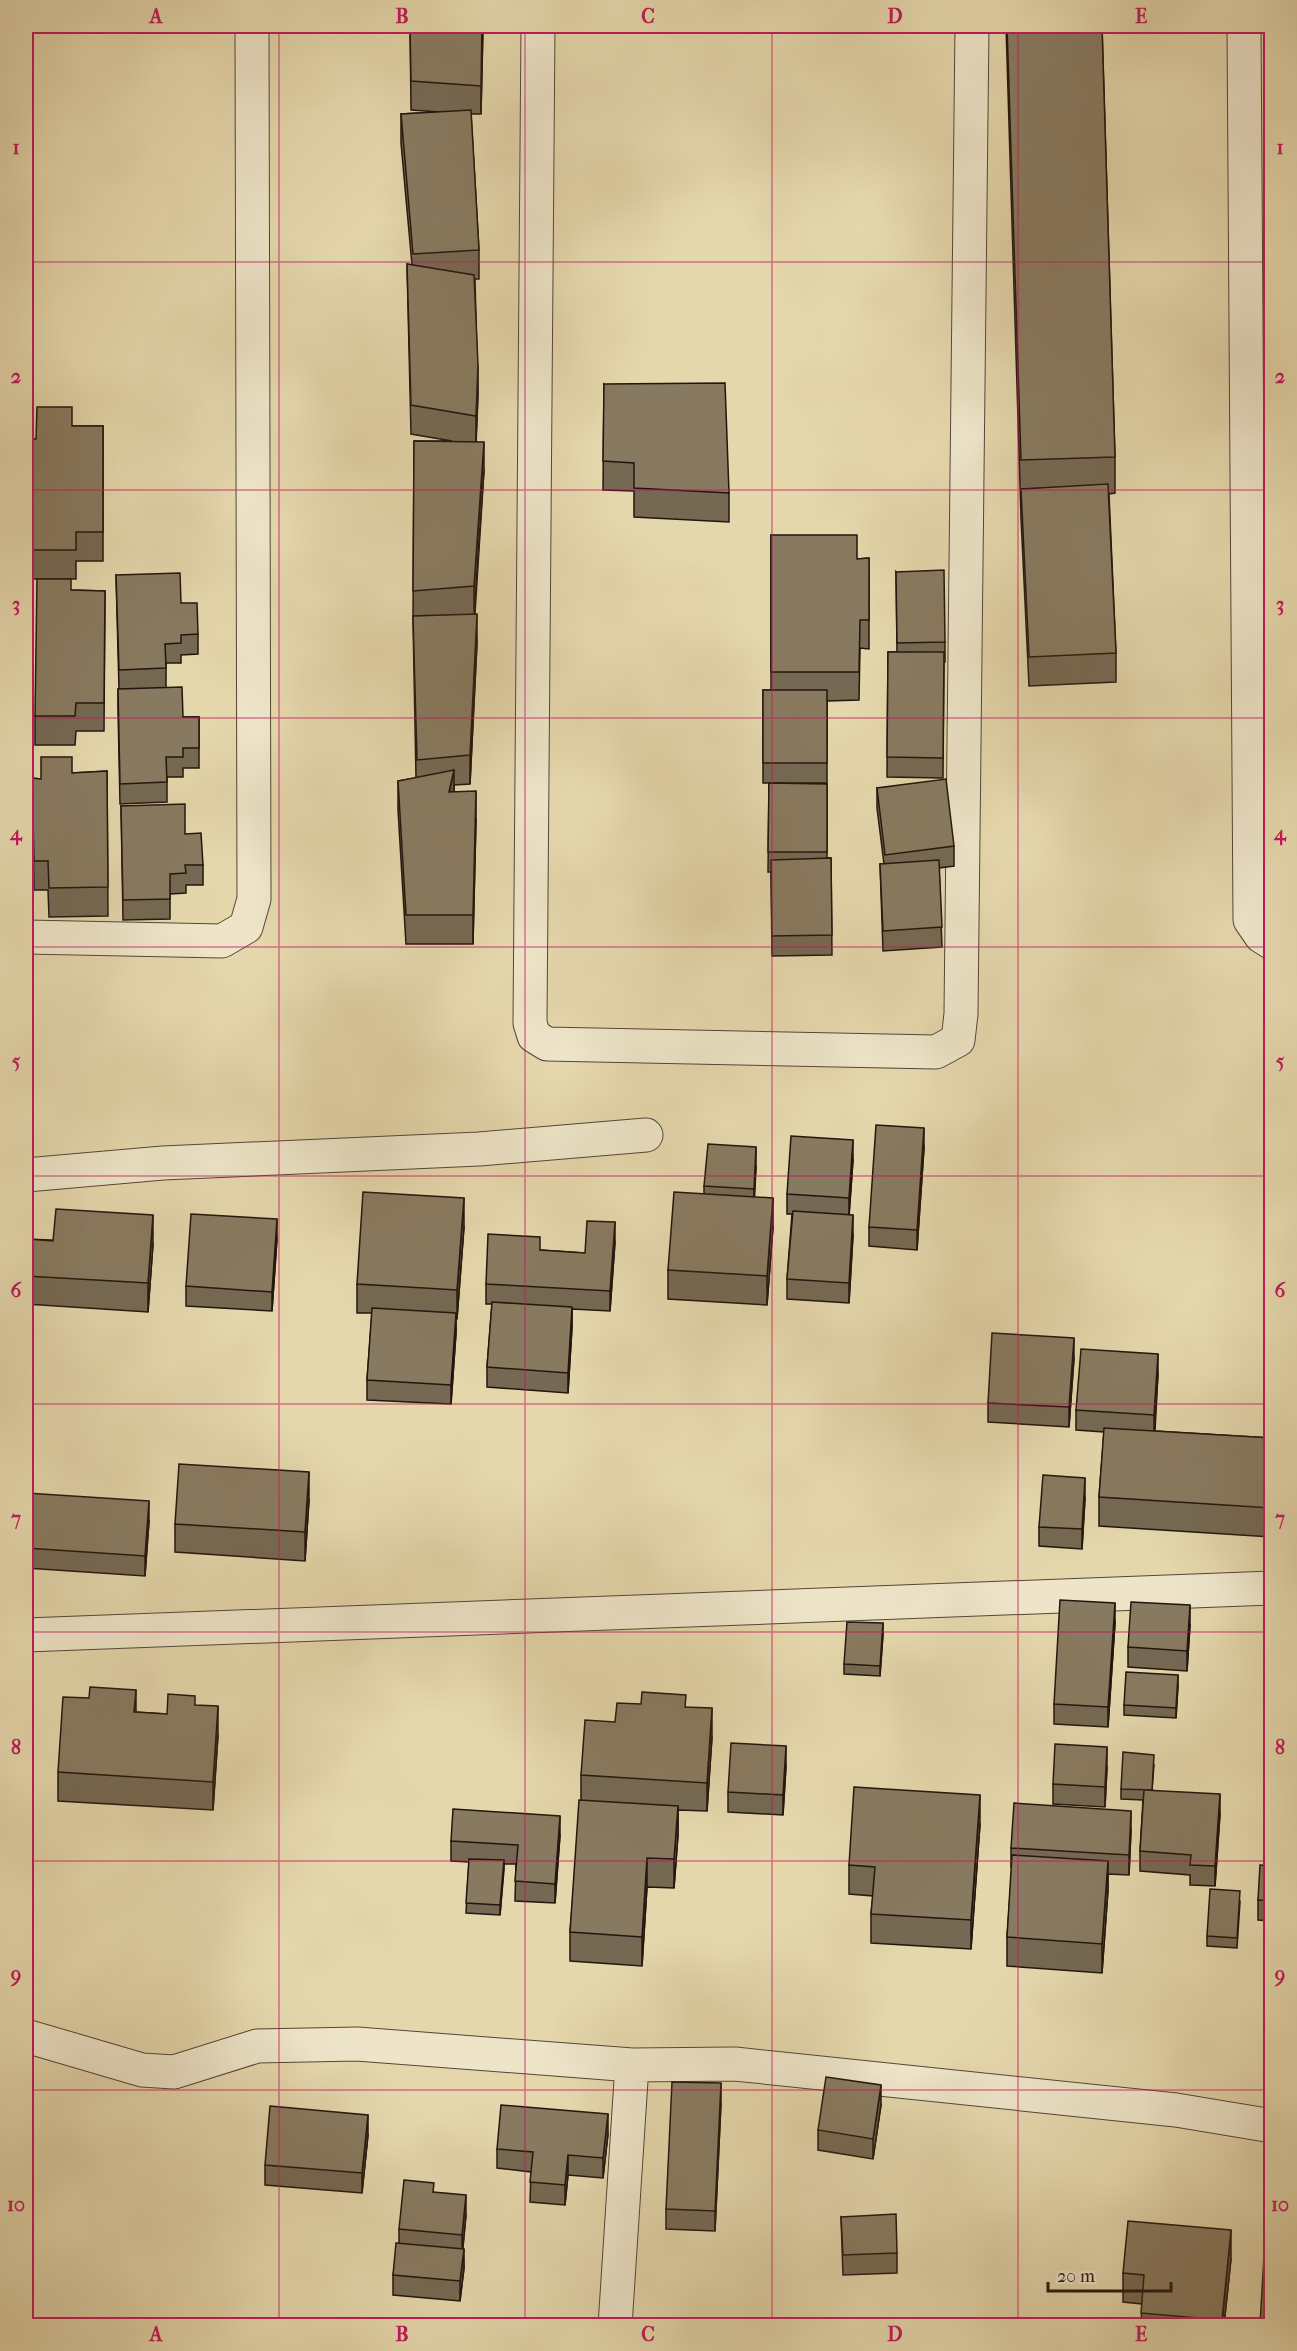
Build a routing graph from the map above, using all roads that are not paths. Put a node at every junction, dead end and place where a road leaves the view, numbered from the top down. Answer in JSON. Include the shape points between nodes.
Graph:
{"nodes":[{"id":1,"x":252,"y":26,"type":"edge"},
{"id":2,"x":538,"y":26,"type":"edge"},
{"id":3,"x":972,"y":26,"type":"edge"},
{"id":4,"x":1244,"y":26,"type":"edge"},
{"id":5,"x":26,"y":937,"type":"edge"},
{"id":6,"x":1272,"y":943,"type":"edge"},
{"id":7,"x":646,"y":1135,"type":"dead end"},
{"id":8,"x":26,"y":1175,"type":"edge"},
{"id":9,"x":1272,"y":1588,"type":"edge"},
{"id":10,"x":26,"y":1635,"type":"edge"},
{"id":11,"x":26,"y":2036,"type":"edge"},
{"id":12,"x":632,"y":2065,"type":"junction"},
{"id":13,"x":1272,"y":2126,"type":"edge"},
{"id":14,"x":615,"y":2325,"type":"edge"}],
"edges":[{"from":1,"to":5,"type":"street","via":[[254,899],[246,927],[222,941]]},
{"from":2,"to":3,"type":"street","via":[[530,1023],[534,1036],[547,1044],[936,1052],[958,1040],[961,1014]]},
{"from":4,"to":6,"type":"street","via":[[1250,920],[1261,936]]},
{"from":7,"to":8,"type":"street","via":[[479,1149],[163,1163]]},
{"from":9,"to":10,"type":"street"},
{"from":11,"to":12,"type":"street","via":[[142,2070],[174,2072],[257,2046],[357,2044]]},
{"from":12,"to":13,"type":"street","via":[[735,2064],[1176,2110]]},
{"from":12,"to":14,"type":"street"}]}
